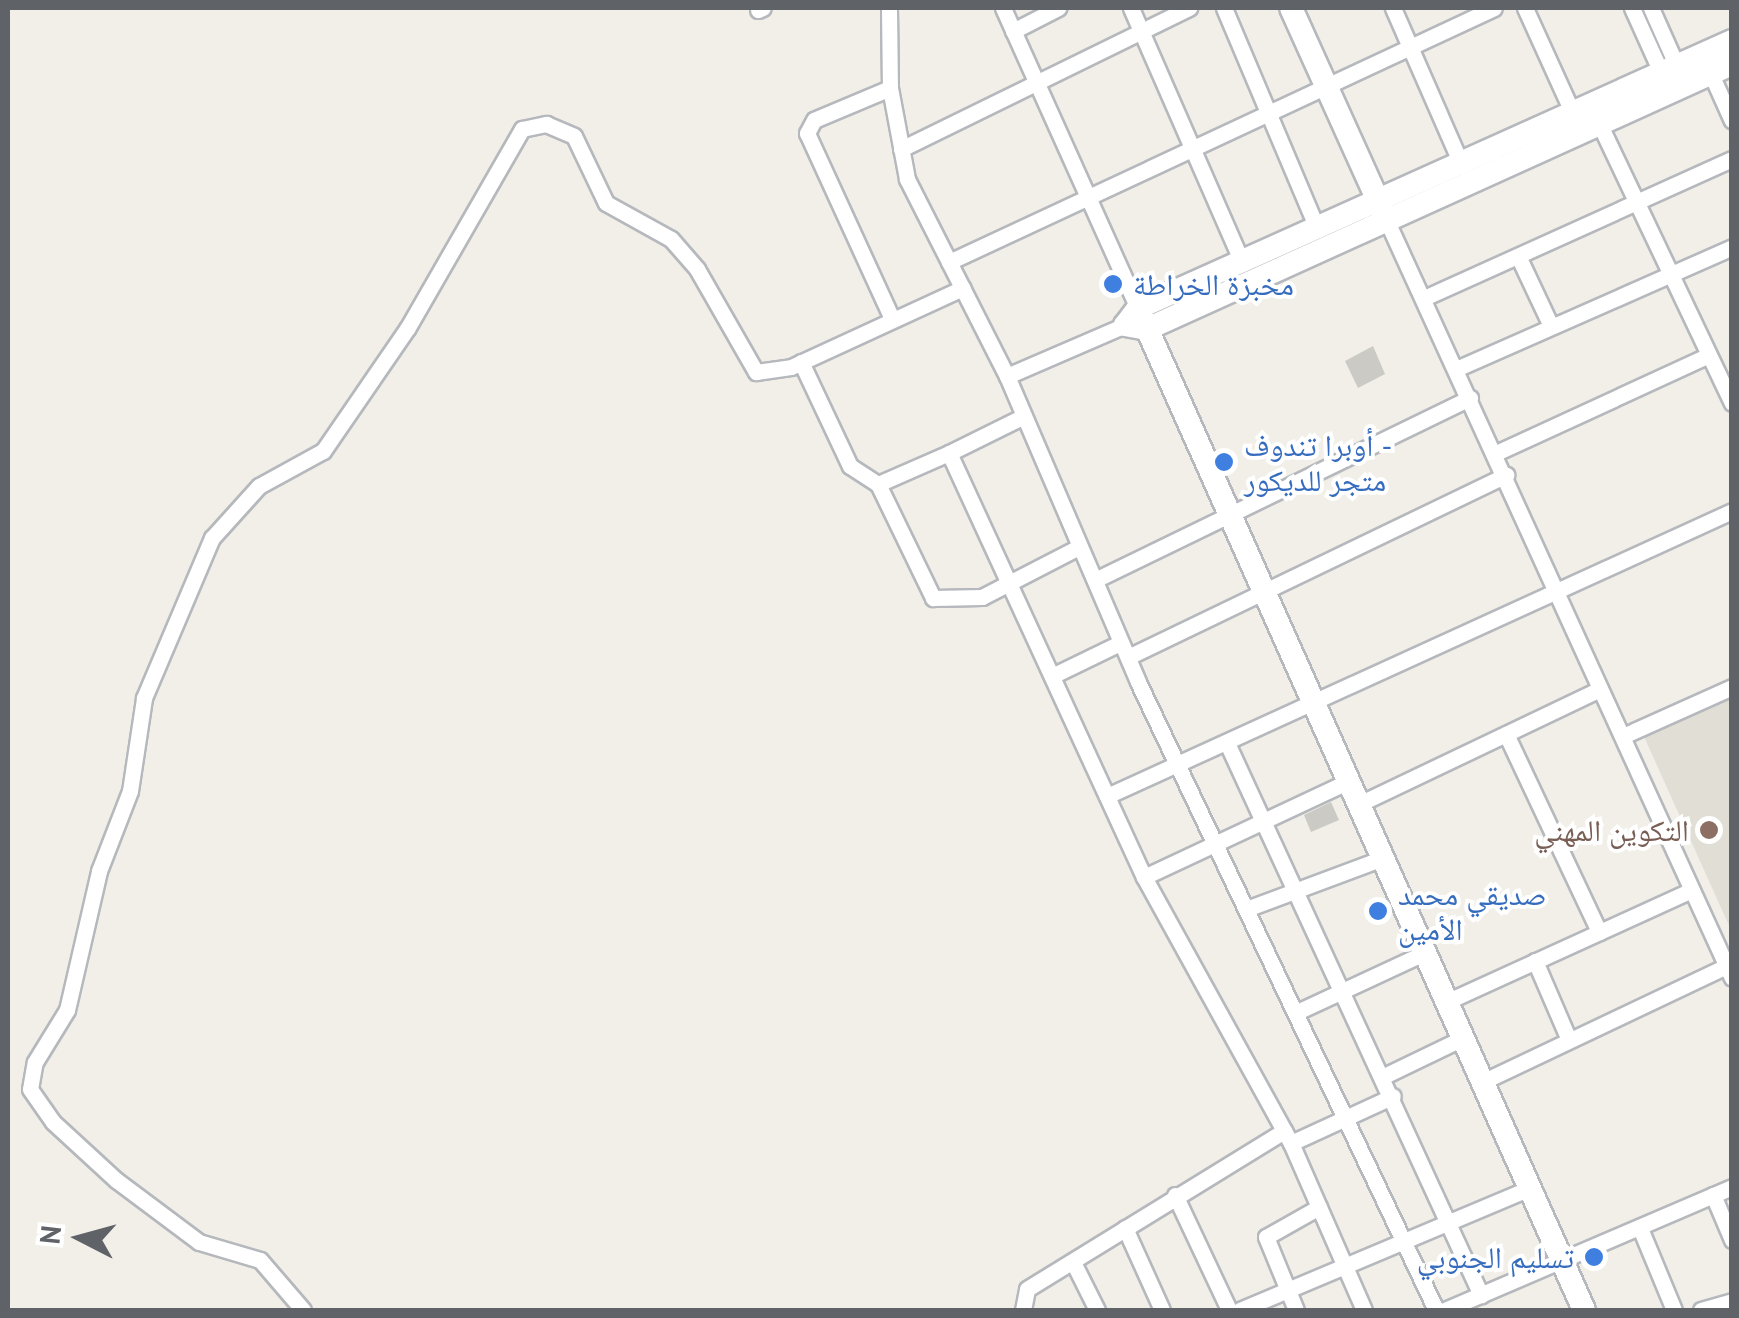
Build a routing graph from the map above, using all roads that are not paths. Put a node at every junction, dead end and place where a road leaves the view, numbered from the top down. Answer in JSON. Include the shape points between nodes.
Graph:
{"nodes":[{"id":1,"x":889,"y":8,"type":"edge"},
{"id":2,"x":1002,"y":8,"type":"edge"},
{"id":3,"x":1058,"y":8,"type":"edge"},
{"id":4,"x":1131,"y":8,"type":"edge"},
{"id":5,"x":1188,"y":8,"type":"edge"},
{"id":6,"x":1224,"y":8,"type":"edge"},
{"id":7,"x":1291,"y":8,"type":"edge"},
{"id":8,"x":1393,"y":8,"type":"edge"},
{"id":9,"x":1494,"y":8,"type":"edge"},
{"id":10,"x":1525,"y":8,"type":"edge"},
{"id":11,"x":1632,"y":8,"type":"edge"},
{"id":12,"x":1652,"y":8,"type":"edge"},
{"id":13,"x":1142,"y":30,"type":"junction"},
{"id":14,"x":1013,"y":31,"type":"junction"},
{"id":15,"x":1732,"y":41,"type":"edge"},
{"id":16,"x":1412,"y":45,"type":"junction"},
{"id":17,"x":1721,"y":69,"type":"edge"},
{"id":18,"x":1674,"y":80,"type":"junction"},
{"id":19,"x":1033,"y":81,"type":"junction"},
{"id":20,"x":1326,"y":84,"type":"junction"},
{"id":21,"x":890,"y":88,"type":"junction"},
{"id":22,"x":1272,"y":111,"type":"junction"},
{"id":23,"x":1574,"y":116,"type":"junction"},
{"id":24,"x":1732,"y":121,"type":"edge"},
{"id":25,"x":1599,"y":123,"type":"junction"},
{"id":26,"x":1529,"y":146,"type":"junction"},
{"id":27,"x":901,"y":149,"type":"junction"},
{"id":28,"x":1192,"y":150,"type":"junction"},
{"id":29,"x":1732,"y":159,"type":"edge"},
{"id":30,"x":1462,"y":166,"type":"junction"},
{"id":31,"x":1089,"y":198,"type":"junction"},
{"id":32,"x":1642,"y":204,"type":"junction"},
{"id":33,"x":1383,"y":211,"type":"junction"},
{"id":34,"x":1318,"y":230,"type":"junction"},
{"id":35,"x":1732,"y":247,"type":"edge"},
{"id":36,"x":1519,"y":258,"type":"junction"},
{"id":37,"x":949,"y":262,"type":"junction"},
{"id":38,"x":1243,"y":264,"type":"junction"},
{"id":39,"x":1670,"y":273,"type":"junction"},
{"id":40,"x":962,"y":288,"type":"junction"},
{"id":41,"x":1424,"y":298,"type":"junction"},
{"id":42,"x":892,"y":319,"type":"junction"},
{"id":43,"x":1137,"y":321,"type":"junction"},
{"id":44,"x":1551,"y":326,"type":"junction"},
{"id":45,"x":1706,"y":356,"type":"junction"},
{"id":46,"x":801,"y":362,"type":"junction"},
{"id":47,"x":1456,"y":369,"type":"junction"},
{"id":48,"x":1007,"y":376,"type":"junction"},
{"id":49,"x":1470,"y":398,"type":"junction"},
{"id":50,"x":1732,"y":403,"type":"edge"},
{"id":51,"x":1024,"y":416,"type":"junction"},
{"id":52,"x":949,"y":453,"type":"junction"},
{"id":53,"x":1496,"y":453,"type":"junction"},
{"id":54,"x":1507,"y":475,"type":"junction"},
{"id":55,"x":878,"y":484,"type":"junction"},
{"id":56,"x":1732,"y":511,"type":"edge"},
{"id":57,"x":1230,"y":513,"type":"junction"},
{"id":58,"x":1078,"y":548,"type":"junction"},
{"id":59,"x":1095,"y":580,"type":"junction"},
{"id":60,"x":1009,"y":584,"type":"junction"},
{"id":61,"x":1557,"y":591,"type":"junction"},
{"id":62,"x":1264,"y":593,"type":"junction"},
{"id":63,"x":1124,"y":650,"type":"junction"},
{"id":64,"x":1052,"y":676,"type":"junction"},
{"id":65,"x":1732,"y":687,"type":"edge"},
{"id":66,"x":1600,"y":689,"type":"junction"},
{"id":67,"x":1316,"y":703,"type":"junction"},
{"id":68,"x":1506,"y":734,"type":"junction"},
{"id":69,"x":1623,"y":736,"type":"junction"},
{"id":70,"x":1226,"y":743,"type":"junction"},
{"id":71,"x":1179,"y":763,"type":"junction"},
{"id":72,"x":1349,"y":780,"type":"junction"},
{"id":73,"x":1107,"y":796,"type":"junction"},
{"id":74,"x":1359,"y":804,"type":"junction"},
{"id":75,"x":1261,"y":818,"type":"junction"},
{"id":76,"x":1216,"y":840,"type":"junction"},
{"id":77,"x":1383,"y":858,"type":"junction"},
{"id":78,"x":1144,"y":877,"type":"junction"},
{"id":79,"x":1692,"y":890,"type":"junction"},
{"id":80,"x":1295,"y":892,"type":"junction"},
{"id":81,"x":1249,"y":908,"type":"junction"},
{"id":82,"x":1600,"y":932,"type":"junction"},
{"id":83,"x":1424,"y":952,"type":"junction"},
{"id":84,"x":1535,"y":961,"type":"junction"},
{"id":85,"x":1729,"y":972,"type":"edge"},
{"id":86,"x":1342,"y":990,"type":"junction"},
{"id":87,"x":1446,"y":1002,"type":"junction"},
{"id":88,"x":1298,"y":1012,"type":"junction"},
{"id":89,"x":1462,"y":1038,"type":"junction"},
{"id":90,"x":1569,"y":1040,"type":"junction"},
{"id":91,"x":1384,"y":1076,"type":"junction"},
{"id":92,"x":1482,"y":1082,"type":"junction"},
{"id":93,"x":1393,"y":1096,"type":"junction"},
{"id":94,"x":1346,"y":1117,"type":"junction"},
{"id":95,"x":1287,"y":1137,"type":"junction"},
{"id":96,"x":1530,"y":1188,"type":"junction"},
{"id":97,"x":1732,"y":1188,"type":"edge"},
{"id":98,"x":1175,"y":1196,"type":"junction"},
{"id":99,"x":1713,"y":1196,"type":"junction"},
{"id":100,"x":1320,"y":1207,"type":"junction"},
{"id":101,"x":1447,"y":1221,"type":"junction"},
{"id":102,"x":1125,"y":1228,"type":"junction"},
{"id":103,"x":1640,"y":1228,"type":"junction"},
{"id":104,"x":1732,"y":1240,"type":"edge"},
{"id":105,"x":1402,"y":1243,"type":"junction"},
{"id":106,"x":1072,"y":1262,"type":"junction"},
{"id":107,"x":1563,"y":1262,"type":"junction"},
{"id":108,"x":1348,"y":1266,"type":"junction"},
{"id":109,"x":1289,"y":1292,"type":"junction"},
{"id":110,"x":1481,"y":1294,"type":"junction"},
{"id":111,"x":1732,"y":1301,"type":"edge"},
{"id":112,"x":1159,"y":1309,"type":"edge"},
{"id":113,"x":302,"y":1310,"type":"edge"},
{"id":114,"x":1023,"y":1310,"type":"edge"},
{"id":115,"x":1097,"y":1310,"type":"edge"},
{"id":116,"x":1229,"y":1310,"type":"edge"},
{"id":117,"x":1240,"y":1310,"type":"edge"},
{"id":118,"x":1296,"y":1310,"type":"edge"},
{"id":119,"x":1364,"y":1310,"type":"edge"},
{"id":120,"x":1436,"y":1310,"type":"edge"},
{"id":121,"x":1445,"y":1310,"type":"edge"},
{"id":122,"x":1584,"y":1310,"type":"edge"},
{"id":123,"x":1674,"y":1310,"type":"edge"},
{"id":124,"x":1700,"y":1310,"type":"edge"}],
"edges":[{"from":1,"to":21,"type":"street"},
{"from":2,"to":14,"type":"street"},
{"from":3,"to":14,"type":"street"},
{"from":4,"to":13,"type":"street"},
{"from":5,"to":13,"type":"street"},
{"from":6,"to":22,"type":"street"},
{"from":7,"to":20,"type":"street"},
{"from":8,"to":16,"type":"street"},
{"from":9,"to":16,"type":"street"},
{"from":10,"to":23,"type":"street"},
{"from":11,"to":18,"type":"street"},
{"from":12,"to":18,"type":"street"},
{"from":13,"to":19,"type":"street"},
{"from":13,"to":28,"type":"street"},
{"from":14,"to":19,"type":"street"},
{"from":15,"to":18,"type":"street"},
{"from":16,"to":20,"type":"street"},
{"from":16,"to":30,"type":"street"},
{"from":17,"to":18,"type":"street"},
{"from":17,"to":24,"type":"street"},
{"from":18,"to":23,"type":"street"},
{"from":18,"to":25,"type":"street"},
{"from":19,"to":27,"type":"street"},
{"from":19,"to":31,"type":"street"},
{"from":20,"to":22,"type":"street"},
{"from":20,"to":33,"type":"street"},
{"from":21,"to":27,"type":"street"},
{"from":21,"to":42,"type":"street","via":[[814,120],[807,133]]},
{"from":22,"to":28,"type":"street"},
{"from":22,"to":34,"type":"street"},
{"from":23,"to":26,"type":"street"},
{"from":25,"to":26,"type":"street"},
{"from":25,"to":32,"type":"street"},
{"from":26,"to":30,"type":"street"},
{"from":26,"to":33,"type":"street"},
{"from":27,"to":37,"type":"street","via":[[908,180]]},
{"from":28,"to":31,"type":"street"},
{"from":28,"to":38,"type":"street"},
{"from":29,"to":32,"type":"street"},
{"from":30,"to":33,"type":"street"},
{"from":31,"to":37,"type":"street"},
{"from":31,"to":43,"type":"street"},
{"from":32,"to":36,"type":"street"},
{"from":32,"to":39,"type":"street"},
{"from":33,"to":34,"type":"street"},
{"from":33,"to":41,"type":"street"},
{"from":33,"to":43,"type":"street"},
{"from":34,"to":38,"type":"street"},
{"from":35,"to":39,"type":"street"},
{"from":36,"to":41,"type":"street"},
{"from":36,"to":44,"type":"street"},
{"from":37,"to":40,"type":"street"},
{"from":38,"to":43,"type":"street"},
{"from":39,"to":44,"type":"street"},
{"from":39,"to":45,"type":"street"},
{"from":40,"to":42,"type":"street"},
{"from":40,"to":48,"type":"street"},
{"from":41,"to":47,"type":"street"},
{"from":42,"to":46,"type":"street"},
{"from":43,"to":48,"type":"street"},
{"from":43,"to":57,"type":"street"},
{"from":44,"to":47,"type":"street"},
{"from":45,"to":50,"type":"street"},
{"from":45,"to":53,"type":"street"},
{"from":46,"to":55,"type":"street","via":[[850,466]]},
{"from":46,"to":113,"type":"street","via":[[776,373],[756,372],[697,270],[671,239],[606,203],[574,136],[546,124],[522,129],[407,329],[323,452],[260,486],[212,538],[144,698],[134,776],[100,871],[73,991],[30,1074],[30,1088],[54,1122],[116,1180],[198,1242],[260,1260]]},
{"from":47,"to":49,"type":"street"},
{"from":48,"to":51,"type":"street"},
{"from":49,"to":53,"type":"street"},
{"from":49,"to":57,"type":"street"},
{"from":51,"to":52,"type":"street"},
{"from":51,"to":58,"type":"street"},
{"from":52,"to":55,"type":"street"},
{"from":52,"to":60,"type":"street"},
{"from":53,"to":54,"type":"street"},
{"from":54,"to":61,"type":"street"},
{"from":54,"to":62,"type":"street"},
{"from":55,"to":60,"type":"street","via":[[933,598],[967,600]]},
{"from":56,"to":61,"type":"street"},
{"from":57,"to":59,"type":"street"},
{"from":57,"to":62,"type":"street"},
{"from":58,"to":59,"type":"street"},
{"from":58,"to":60,"type":"street"},
{"from":59,"to":63,"type":"street"},
{"from":60,"to":64,"type":"street"},
{"from":61,"to":66,"type":"street"},
{"from":61,"to":67,"type":"street"},
{"from":62,"to":63,"type":"street"},
{"from":62,"to":67,"type":"street"},
{"from":63,"to":64,"type":"street"},
{"from":63,"to":71,"type":"street"},
{"from":64,"to":73,"type":"street"},
{"from":65,"to":69,"type":"street"},
{"from":66,"to":68,"type":"street"},
{"from":66,"to":69,"type":"street"},
{"from":67,"to":70,"type":"street"},
{"from":67,"to":72,"type":"street"},
{"from":68,"to":74,"type":"street"},
{"from":68,"to":82,"type":"street"},
{"from":69,"to":79,"type":"street"},
{"from":70,"to":71,"type":"street"},
{"from":70,"to":75,"type":"street"},
{"from":71,"to":73,"type":"street"},
{"from":71,"to":76,"type":"street"},
{"from":72,"to":74,"type":"street"},
{"from":72,"to":75,"type":"street"},
{"from":73,"to":78,"type":"street"},
{"from":74,"to":77,"type":"street"},
{"from":75,"to":76,"type":"street"},
{"from":75,"to":80,"type":"street"},
{"from":76,"to":78,"type":"street"},
{"from":76,"to":81,"type":"street"},
{"from":77,"to":80,"type":"street"},
{"from":77,"to":83,"type":"street"},
{"from":78,"to":95,"type":"street"},
{"from":79,"to":82,"type":"street"},
{"from":79,"to":85,"type":"street"},
{"from":80,"to":81,"type":"street"},
{"from":80,"to":86,"type":"street"},
{"from":81,"to":88,"type":"street"},
{"from":82,"to":84,"type":"street"},
{"from":83,"to":86,"type":"street"},
{"from":83,"to":87,"type":"street"},
{"from":84,"to":87,"type":"street"},
{"from":84,"to":90,"type":"street"},
{"from":85,"to":90,"type":"street"},
{"from":86,"to":88,"type":"street"},
{"from":86,"to":91,"type":"street"},
{"from":87,"to":89,"type":"street"},
{"from":88,"to":94,"type":"street"},
{"from":89,"to":91,"type":"street"},
{"from":89,"to":92,"type":"street"},
{"from":90,"to":92,"type":"street"},
{"from":91,"to":93,"type":"street"},
{"from":92,"to":96,"type":"street"},
{"from":93,"to":94,"type":"street"},
{"from":93,"to":101,"type":"street"},
{"from":94,"to":95,"type":"street"},
{"from":94,"to":105,"type":"street"},
{"from":95,"to":98,"type":"street"},
{"from":95,"to":100,"type":"street"},
{"from":96,"to":101,"type":"street"},
{"from":96,"to":107,"type":"street"},
{"from":97,"to":99,"type":"street"},
{"from":98,"to":102,"type":"street"},
{"from":98,"to":116,"type":"street"},
{"from":99,"to":103,"type":"street"},
{"from":99,"to":104,"type":"street"},
{"from":100,"to":108,"type":"street"},
{"from":100,"to":109,"type":"street","via":[[1266,1238]]},
{"from":101,"to":105,"type":"street"},
{"from":101,"to":110,"type":"street"},
{"from":102,"to":106,"type":"street"},
{"from":102,"to":112,"type":"street"},
{"from":103,"to":107,"type":"street"},
{"from":103,"to":123,"type":"street"},
{"from":105,"to":108,"type":"street"},
{"from":105,"to":120,"type":"street"},
{"from":106,"to":114,"type":"street","via":[[1027,1289]]},
{"from":106,"to":115,"type":"street"},
{"from":107,"to":110,"type":"street"},
{"from":107,"to":122,"type":"street"},
{"from":108,"to":109,"type":"street"},
{"from":108,"to":119,"type":"street"},
{"from":109,"to":117,"type":"street"},
{"from":109,"to":118,"type":"street"},
{"from":110,"to":121,"type":"street"},
{"from":111,"to":124,"type":"street"}]}
